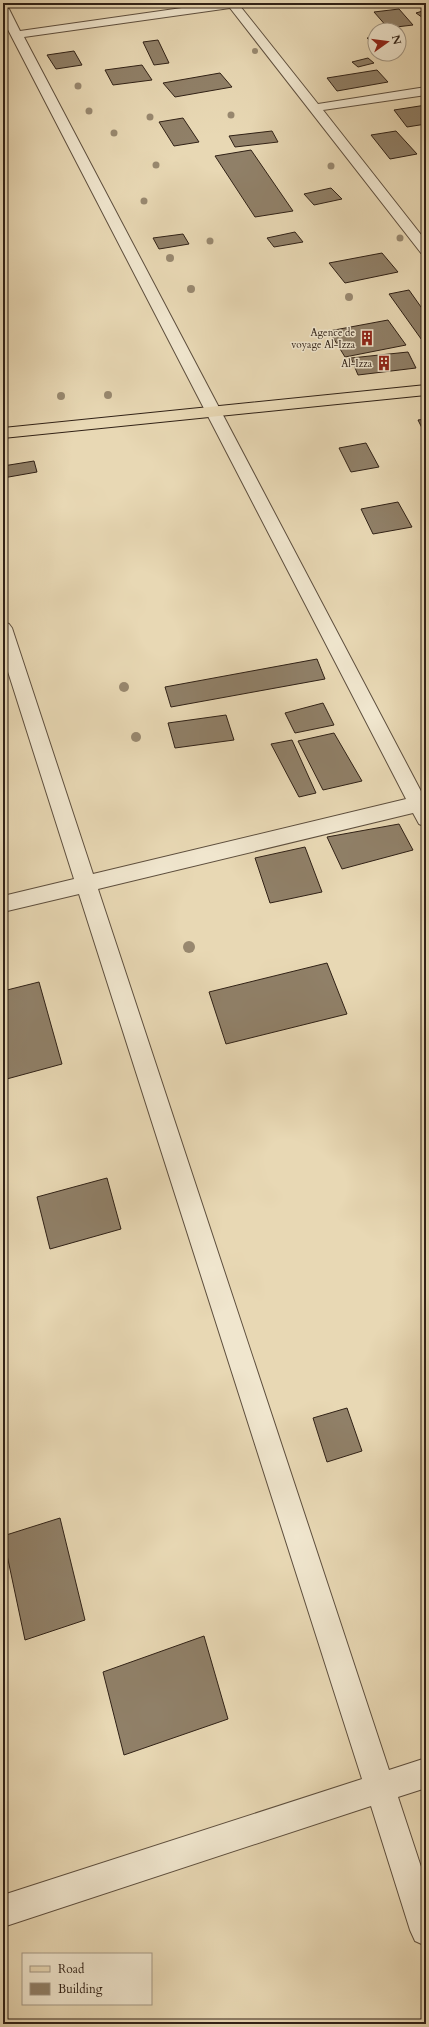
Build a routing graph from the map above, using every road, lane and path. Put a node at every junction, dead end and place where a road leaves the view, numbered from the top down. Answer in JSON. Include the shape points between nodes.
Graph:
{"nodes":[{"id":1,"x":235,"y":4,"type":"edge"},
{"id":2,"x":3,"y":9,"type":"edge"},
{"id":3,"x":16,"y":35,"type":"junction"},
{"id":4,"x":426,"y":91,"type":"edge"},
{"id":5,"x":315,"y":108,"type":"junction"},
{"id":6,"x":420,"y":234,"type":"edge"},
{"id":7,"x":426,"y":250,"type":"edge"},
{"id":8,"x":426,"y":390,"type":"edge"},
{"id":9,"x":213,"y":411,"type":"junction"},
{"id":10,"x":3,"y":433,"type":"edge"},
{"id":11,"x":3,"y":628,"type":"edge"},
{"id":12,"x":423,"y":808,"type":"edge"},
{"id":13,"x":87,"y":884,"type":"junction"},
{"id":14,"x":3,"y":904,"type":"edge"},
{"id":15,"x":426,"y":1773,"type":"edge"},
{"id":16,"x":379,"y":1790,"type":"junction"},
{"id":17,"x":3,"y":1911,"type":"edge"},
{"id":18,"x":426,"y":1930,"type":"edge"}],
"edges":[{"from":1,"to":3,"type":"street"},
{"from":1,"to":5,"type":"street"},
{"from":2,"to":3,"type":"street"},
{"from":3,"to":9,"type":"street"},
{"from":4,"to":5,"type":"street"},
{"from":5,"to":6,"type":"street"},
{"from":6,"to":7,"type":"street"},
{"from":8,"to":9,"type":"main road"},
{"from":9,"to":10,"type":"main road"},
{"from":9,"to":12,"type":"street"},
{"from":11,"to":13,"type":"street"},
{"from":12,"to":13,"type":"street"},
{"from":13,"to":14,"type":"street"},
{"from":13,"to":16,"type":"street"},
{"from":15,"to":16,"type":"street"},
{"from":16,"to":17,"type":"street"},
{"from":16,"to":18,"type":"street"}]}
